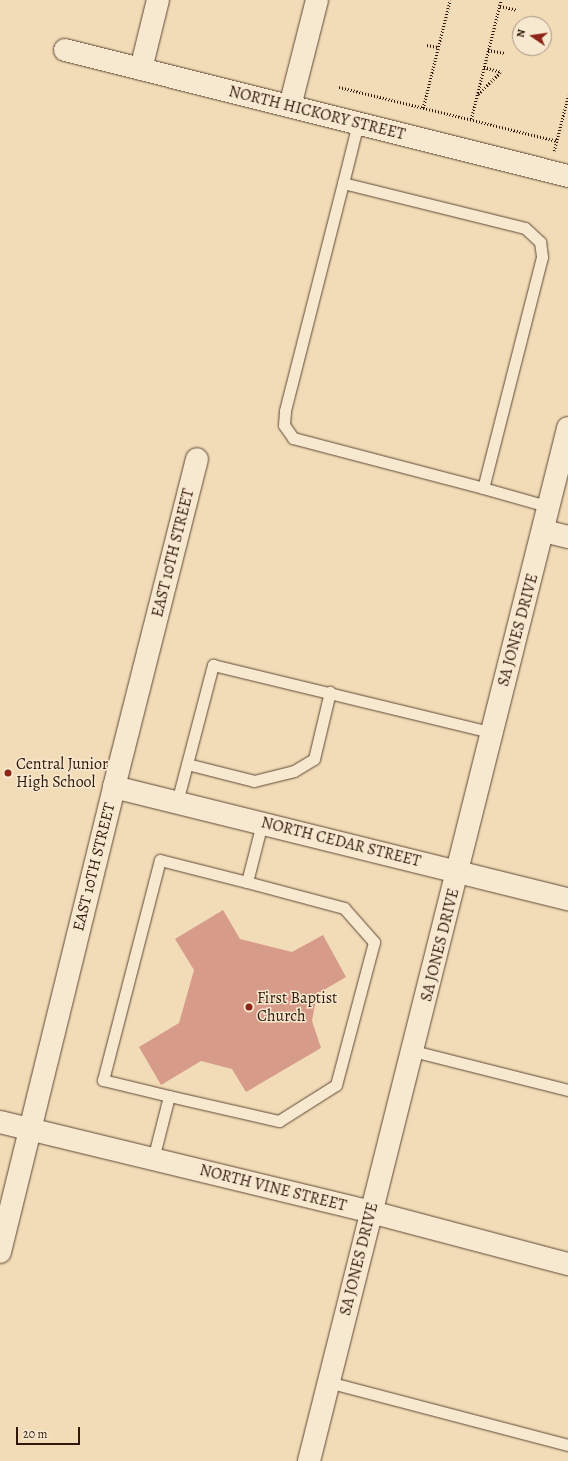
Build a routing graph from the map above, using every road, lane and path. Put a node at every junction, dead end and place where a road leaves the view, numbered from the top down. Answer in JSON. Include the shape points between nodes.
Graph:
{"nodes":[{"id":1,"x":158,"y":0,"type":"edge"},
{"id":2,"x":317,"y":0,"type":"edge"},
{"id":3,"x":450,"y":0,"type":"edge"},
{"id":4,"x":501,"y":0,"type":"edge"},
{"id":5,"x":500,"y":6,"type":"junction"},
{"id":6,"x":517,"y":10,"type":"dead end"},
{"id":7,"x":426,"y":45,"type":"dead end"},
{"id":8,"x":438,"y":47,"type":"junction"},
{"id":9,"x":65,"y":50,"type":"dead end"},
{"id":10,"x":488,"y":50,"type":"junction"},
{"id":11,"x":505,"y":53,"type":"dead end"},
{"id":12,"x":484,"y":67,"type":"junction"},
{"id":13,"x":140,"y":69,"type":"junction"},
{"id":14,"x":339,"y":86,"type":"dead end"},
{"id":15,"x":477,"y":94,"type":"junction"},
{"id":16,"x":568,"y":96,"type":"edge"},
{"id":17,"x":290,"y":106,"type":"junction"},
{"id":18,"x":423,"y":108,"type":"junction"},
{"id":19,"x":471,"y":120,"type":"junction"},
{"id":20,"x":358,"y":123,"type":"junction"},
{"id":21,"x":557,"y":141,"type":"junction"},
{"id":22,"x":554,"y":153,"type":"dead end"},
{"id":23,"x":568,"y":176,"type":"edge"},
{"id":24,"x":343,"y":182,"type":"junction"},
{"id":25,"x":568,"y":428,"type":"edge"},
{"id":26,"x":197,"y":459,"type":"dead end"},
{"id":27,"x":483,"y":488,"type":"junction"},
{"id":28,"x":550,"y":506,"type":"junction"},
{"id":29,"x":544,"y":531,"type":"junction"},
{"id":30,"x":568,"y":537,"type":"edge"},
{"id":31,"x":330,"y":692,"type":"junction"},
{"id":32,"x":491,"y":732,"type":"junction"},
{"id":33,"x":187,"y":764,"type":"junction"},
{"id":34,"x":114,"y":787,"type":"junction"},
{"id":35,"x":177,"y":802,"type":"junction"},
{"id":36,"x":262,"y":823,"type":"junction"},
{"id":37,"x":459,"y":870,"type":"junction"},
{"id":38,"x":247,"y":882,"type":"junction"},
{"id":39,"x":568,"y":899,"type":"edge"},
{"id":40,"x":413,"y":1051,"type":"junction"},
{"id":41,"x":568,"y":1090,"type":"edge"},
{"id":42,"x":169,"y":1096,"type":"junction"},
{"id":43,"x":0,"y":1122,"type":"edge"},
{"id":44,"x":29,"y":1129,"type":"junction"},
{"id":45,"x":153,"y":1159,"type":"junction"},
{"id":46,"x":371,"y":1212,"type":"junction"},
{"id":47,"x":0,"y":1252,"type":"edge"},
{"id":48,"x":568,"y":1264,"type":"edge"},
{"id":49,"x":328,"y":1382,"type":"junction"},
{"id":50,"x":568,"y":1445,"type":"edge"},
{"id":51,"x":309,"y":1461,"type":"edge"}],
"edges":[{"from":1,"to":13,"type":"street"},
{"from":2,"to":17,"type":"street"},
{"from":3,"to":8,"type":"path"},
{"from":4,"to":5,"type":"path"},
{"from":5,"to":6,"type":"path"},
{"from":5,"to":10,"type":"path"},
{"from":7,"to":8,"type":"path"},
{"from":8,"to":18,"type":"path"},
{"from":9,"to":13,"type":"street","name":"NORTH HICKORY STREET"},
{"from":10,"to":11,"type":"path"},
{"from":10,"to":12,"type":"path"},
{"from":12,"to":15,"type":"path"},
{"from":12,"to":15,"type":"path","via":[[501,72]]},
{"from":13,"to":17,"type":"street","name":"NORTH HICKORY STREET"},
{"from":14,"to":18,"type":"path"},
{"from":15,"to":19,"type":"path"},
{"from":16,"to":21,"type":"path"},
{"from":17,"to":20,"type":"street","name":"NORTH HICKORY STREET"},
{"from":18,"to":19,"type":"path"},
{"from":19,"to":21,"type":"path"},
{"from":20,"to":23,"type":"street","name":"NORTH HICKORY STREET"},
{"from":20,"to":24,"type":"lane"},
{"from":21,"to":22,"type":"path"},
{"from":24,"to":27,"type":"lane","via":[[524,228],[540,242],[542,257]]},
{"from":24,"to":27,"type":"lane","via":[[284,411],[284,425],[293,438]]},
{"from":25,"to":28,"type":"street","name":"SA JONES DRIVE"},
{"from":26,"to":34,"type":"street","name":"EAST 10TH STREET"},
{"from":27,"to":28,"type":"lane"},
{"from":28,"to":29,"type":"street","name":"SA JONES DRIVE"},
{"from":29,"to":30,"type":"street"},
{"from":29,"to":32,"type":"street","name":"SA JONES DRIVE"},
{"from":31,"to":32,"type":"lane"},
{"from":31,"to":33,"type":"lane","via":[[314,759],[294,771],[254,781]]},
{"from":31,"to":33,"type":"lane","via":[[213,665]]},
{"from":32,"to":37,"type":"street","name":"SA JONES DRIVE"},
{"from":33,"to":35,"type":"lane"},
{"from":34,"to":35,"type":"street","name":"NORTH CEDAR STREET"},
{"from":34,"to":44,"type":"street","name":"EAST 10TH STREET"},
{"from":35,"to":36,"type":"street","name":"NORTH CEDAR STREET"},
{"from":36,"to":37,"type":"street","name":"NORTH CEDAR STREET"},
{"from":36,"to":38,"type":"lane"},
{"from":37,"to":39,"type":"street","name":"NORTH CEDAR STREET"},
{"from":37,"to":40,"type":"street","name":"SA JONES DRIVE"},
{"from":38,"to":42,"type":"lane","via":[[160,860],[103,1080]]},
{"from":38,"to":42,"type":"lane","via":[[344,908],[374,942],[336,1085],[279,1121]]},
{"from":40,"to":41,"type":"lane"},
{"from":40,"to":46,"type":"street","name":"SA JONES DRIVE"},
{"from":42,"to":45,"type":"lane"},
{"from":43,"to":44,"type":"street","name":"NORTH VINE STREET"},
{"from":44,"to":45,"type":"street","name":"NORTH VINE STREET"},
{"from":44,"to":47,"type":"street","name":"EAST 10TH STREET"},
{"from":45,"to":46,"type":"street","name":"NORTH VINE STREET"},
{"from":46,"to":48,"type":"street","name":"NORTH VINE STREET"},
{"from":46,"to":49,"type":"street","name":"SA JONES DRIVE"},
{"from":49,"to":50,"type":"lane"},
{"from":49,"to":51,"type":"street","name":"SA JONES DRIVE"}]}
